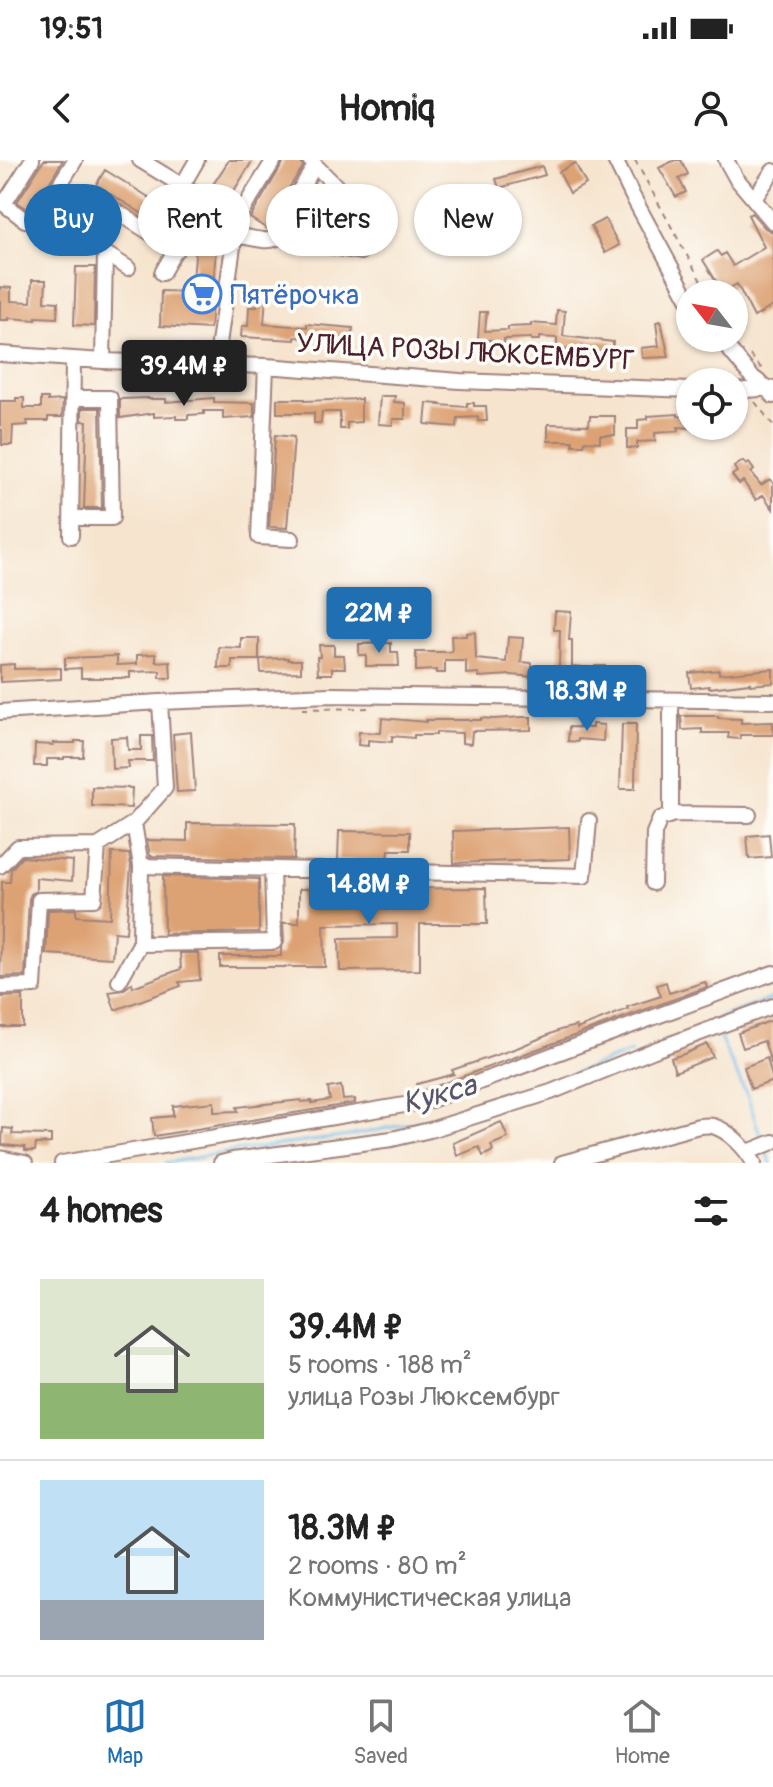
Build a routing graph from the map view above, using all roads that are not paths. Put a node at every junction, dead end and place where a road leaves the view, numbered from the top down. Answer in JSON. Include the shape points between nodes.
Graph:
{"nodes":[{"id":1,"x":32,"y":160,"type":"edge"},
{"id":2,"x":75,"y":160,"type":"edge"},
{"id":3,"x":197,"y":160,"type":"edge"},
{"id":4,"x":274,"y":160,"type":"edge"},
{"id":5,"x":615,"y":160,"type":"edge"},
{"id":6,"x":726,"y":160,"type":"edge"},
{"id":7,"x":148,"y":162,"type":"edge"},
{"id":8,"x":312,"y":163,"type":"edge"},
{"id":9,"x":773,"y":171,"type":"edge"},
{"id":10,"x":60,"y":184,"type":"edge"},
{"id":11,"x":179,"y":184,"type":"edge"},
{"id":12,"x":183,"y":184,"type":"edge"},
{"id":13,"x":302,"y":184,"type":"edge"},
{"id":14,"x":334,"y":184,"type":"edge"},
{"id":15,"x":250,"y":198,"type":"edge"},
{"id":16,"x":754,"y":199,"type":"junction"},
{"id":17,"x":2,"y":203,"type":"edge"},
{"id":18,"x":24,"y":219,"type":"edge"},
{"id":19,"x":773,"y":222,"type":"edge"},
{"id":20,"x":105,"y":256,"type":"edge"},
{"id":21,"x":110,"y":256,"type":"edge"},
{"id":22,"x":173,"y":256,"type":"edge"},
{"id":23,"x":232,"y":256,"type":"edge"},
{"id":24,"x":128,"y":268,"type":"dead end"},
{"id":25,"x":162,"y":273,"type":"dead end"},
{"id":26,"x":678,"y":280,"type":"edge"},
{"id":27,"x":731,"y":352,"type":"edge"},
{"id":28,"x":0,"y":354,"type":"edge"},
{"id":29,"x":73,"y":359,"type":"junction"},
{"id":30,"x":103,"y":361,"type":"junction"},
{"id":31,"x":216,"y":364,"type":"junction"},
{"id":32,"x":266,"y":366,"type":"junction"},
{"id":33,"x":676,"y":389,"type":"edge"},
{"id":34,"x":771,"y":391,"type":"edge"},
{"id":35,"x":748,"y":392,"type":"edge"},
{"id":36,"x":73,"y":398,"type":"junction"},
{"id":37,"x":71,"y":518,"type":"junction"},
{"id":38,"x":71,"y":536,"type":"dead end"},
{"id":39,"x":292,"y":539,"type":"dead end"},
{"id":40,"x":671,"y":701,"type":"junction"},
{"id":41,"x":773,"y":701,"type":"edge"},
{"id":42,"x":160,"y":702,"type":"junction"},
{"id":43,"x":0,"y":712,"type":"edge"},
{"id":44,"x":674,"y":814,"type":"junction"},
{"id":45,"x":749,"y":815,"type":"dead end"},
{"id":46,"x":589,"y":821,"type":"dead end"},
{"id":47,"x":134,"y":823,"type":"junction"},
{"id":48,"x":98,"y":846,"type":"junction"},
{"id":49,"x":0,"y":866,"type":"edge"},
{"id":50,"x":141,"y":866,"type":"junction"},
{"id":51,"x":272,"y":869,"type":"junction"},
{"id":52,"x":653,"y":883,"type":"dead end"},
{"id":53,"x":140,"y":944,"type":"junction"},
{"id":54,"x":773,"y":973,"type":"edge"},
{"id":55,"x":119,"y":981,"type":"dead end"},
{"id":56,"x":0,"y":987,"type":"edge"},
{"id":57,"x":773,"y":1006,"type":"edge"},
{"id":58,"x":760,"y":1150,"type":"edge"},
{"id":59,"x":0,"y":1158,"type":"edge"},
{"id":60,"x":25,"y":1163,"type":"edge"},
{"id":61,"x":62,"y":1163,"type":"edge"},
{"id":62,"x":221,"y":1163,"type":"edge"},
{"id":63,"x":562,"y":1163,"type":"edge"}],
"edges":[{"from":1,"to":17,"type":"street"},
{"from":2,"to":10,"type":"street"},
{"from":3,"to":12,"type":"street"},
{"from":4,"to":15,"type":"street"},
{"from":5,"to":26,"type":"street"},
{"from":6,"to":16,"type":"street"},
{"from":7,"to":11,"type":"street"},
{"from":8,"to":13,"type":"street"},
{"from":8,"to":14,"type":"street"},
{"from":9,"to":16,"type":"street"},
{"from":16,"to":19,"type":"street"},
{"from":17,"to":18,"type":"street"},
{"from":20,"to":30,"type":"street"},
{"from":21,"to":24,"type":"street"},
{"from":22,"to":25,"type":"street"},
{"from":23,"to":31,"type":"street"},
{"from":27,"to":34,"type":"street"},
{"from":28,"to":29,"type":"street","name":"УЛИЦА РОЗЫ ЛЮКСЕМБУРГ"},
{"from":29,"to":30,"type":"street","name":"УЛИЦА РОЗЫ ЛЮКСЕМБУРГ"},
{"from":29,"to":36,"type":"street"},
{"from":30,"to":31,"type":"street","name":"УЛИЦА РОЗЫ ЛЮКСЕМБУРГ"},
{"from":31,"to":32,"type":"street","name":"УЛИЦА РОЗЫ ЛЮКСЕМБУРГ"},
{"from":32,"to":33,"type":"street","name":"УЛИЦА РОЗЫ ЛЮКСЕМБУРГ"},
{"from":32,"to":39,"type":"street","via":[[259,537]]},
{"from":34,"to":35,"type":"street"},
{"from":36,"to":37,"type":"street"},
{"from":36,"to":37,"type":"street","via":[[110,398],[112,518]]},
{"from":37,"to":38,"type":"street"},
{"from":40,"to":41,"type":"street"},
{"from":40,"to":42,"type":"street","via":[[330,695]]},
{"from":40,"to":44,"type":"street"},
{"from":42,"to":43,"type":"street"},
{"from":42,"to":47,"type":"street","via":[[165,788]]},
{"from":44,"to":45,"type":"street"},
{"from":44,"to":52,"type":"street","via":[[660,819],[654,833]]},
{"from":46,"to":51,"type":"street","via":[[584,876]]},
{"from":47,"to":48,"type":"street"},
{"from":47,"to":50,"type":"street"},
{"from":48,"to":49,"type":"street","via":[[18,847]]},
{"from":48,"to":56,"type":"street","via":[[94,899],[39,900],[34,986]]},
{"from":50,"to":51,"type":"street"},
{"from":50,"to":53,"type":"street"},
{"from":51,"to":53,"type":"street","via":[[274,942]]},
{"from":53,"to":55,"type":"street"},
{"from":54,"to":61,"type":"street","via":[[428,1101]]},
{"from":57,"to":62,"type":"street","via":[[551,1092],[430,1130]]},
{"from":58,"to":63,"type":"street","via":[[714,1126],[699,1126]]},
{"from":59,"to":60,"type":"street"}]}
